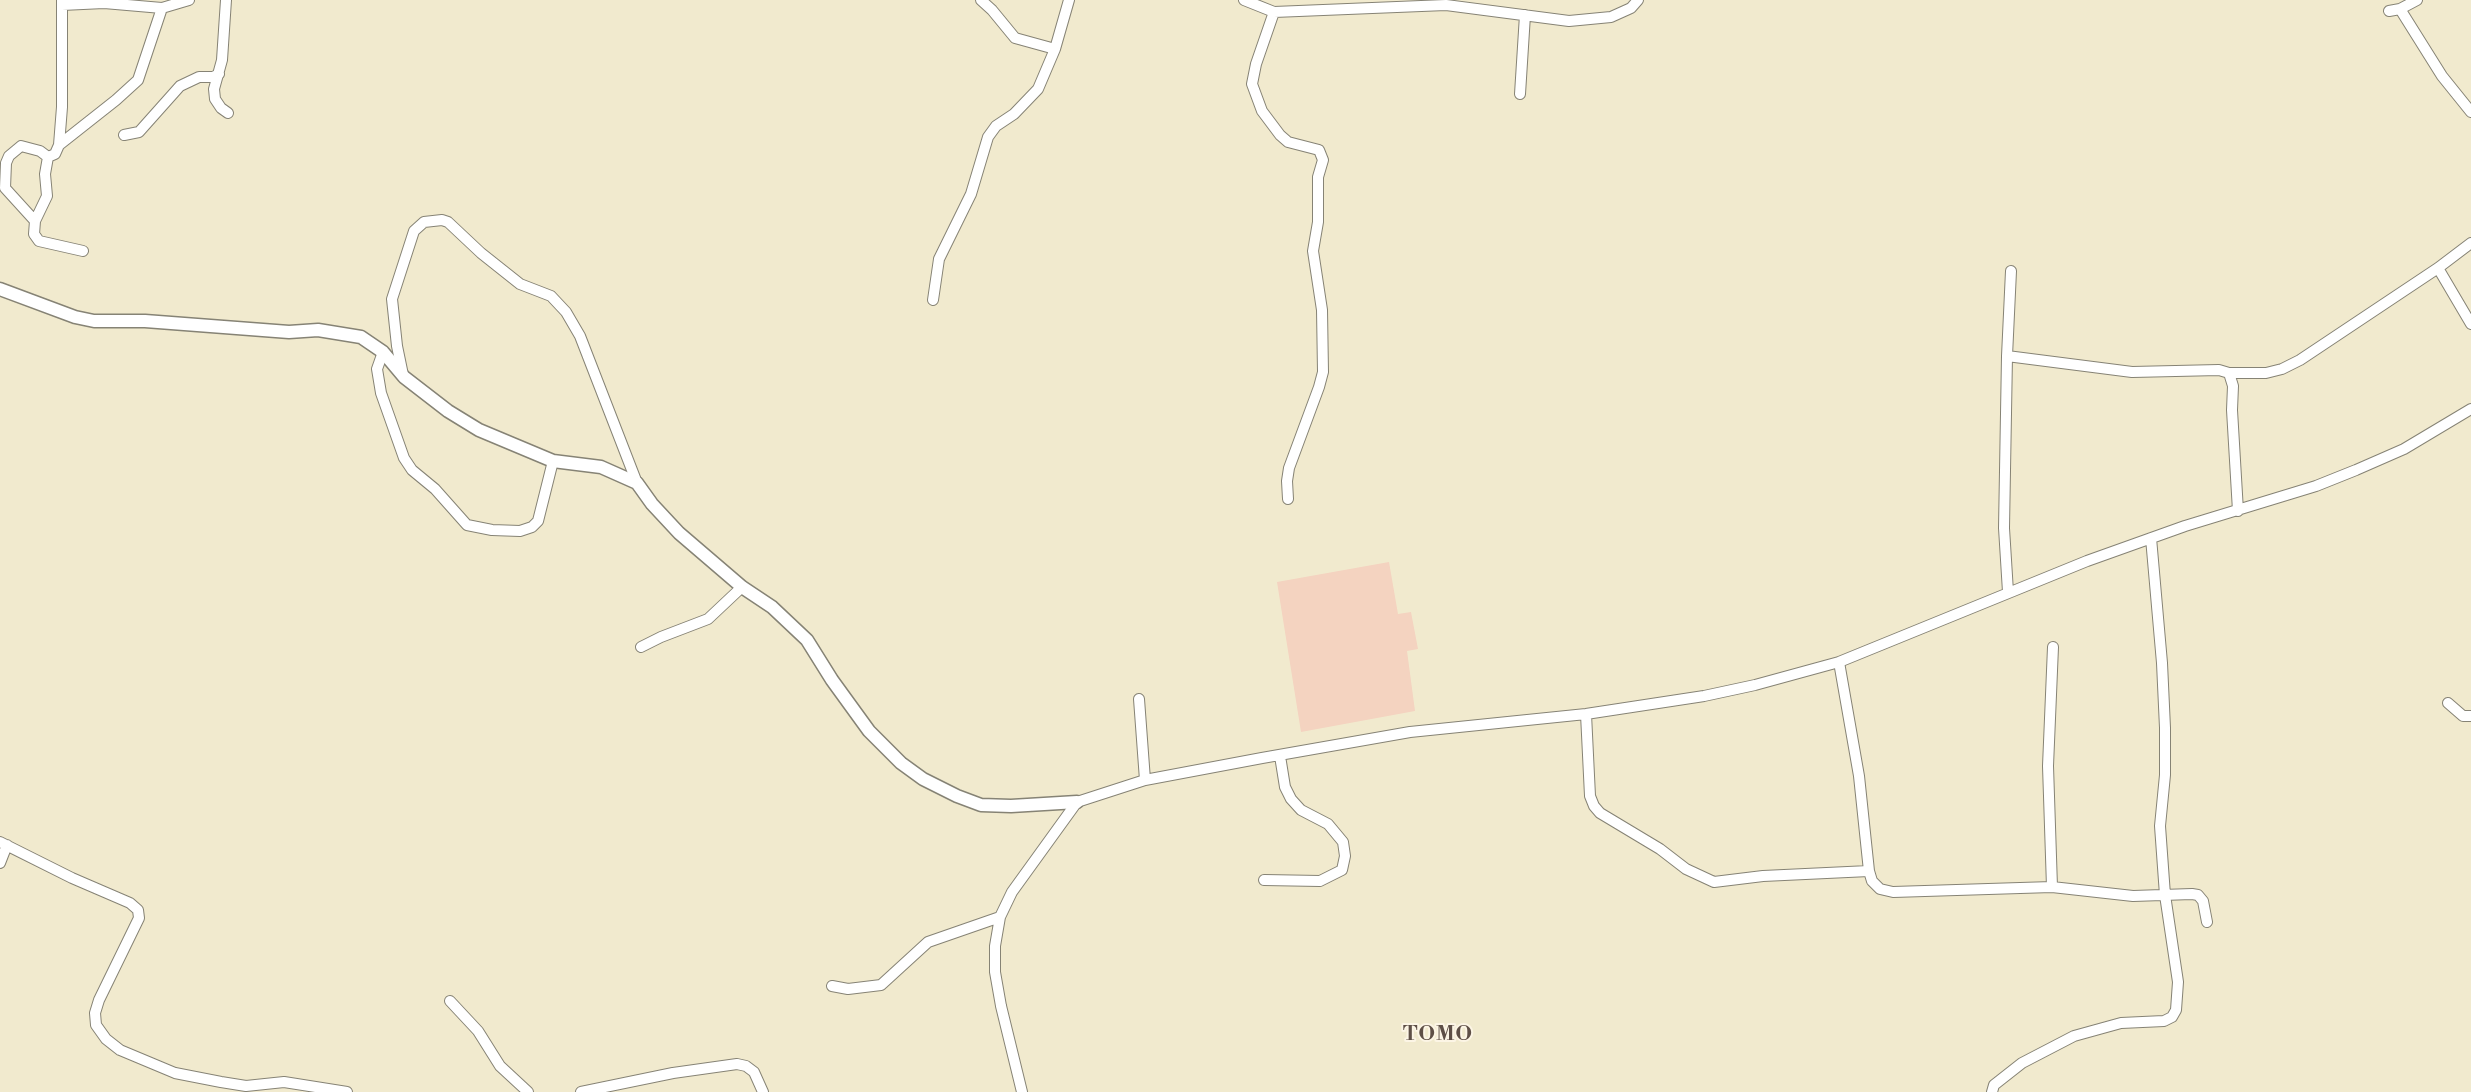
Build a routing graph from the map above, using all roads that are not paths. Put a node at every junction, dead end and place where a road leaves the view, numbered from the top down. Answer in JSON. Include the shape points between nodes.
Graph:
{"nodes":[{"id":1,"x":189,"y":0,"type":"edge"},
{"id":2,"x":226,"y":0,"type":"edge"},
{"id":3,"x":981,"y":0,"type":"edge"},
{"id":4,"x":1070,"y":0,"type":"edge"},
{"id":5,"x":1244,"y":0,"type":"edge"},
{"id":6,"x":1638,"y":0,"type":"edge"},
{"id":7,"x":2416,"y":0,"type":"edge"},
{"id":8,"x":62,"y":2,"type":"edge"},
{"id":9,"x":162,"y":8,"type":"junction"},
{"id":10,"x":2400,"y":9,"type":"junction"},
{"id":11,"x":2389,"y":11,"type":"dead end"},
{"id":12,"x":1274,"y":12,"type":"junction"},
{"id":13,"x":1525,"y":15,"type":"junction"},
{"id":14,"x":1055,"y":49,"type":"junction"},
{"id":15,"x":219,"y":74,"type":"junction"},
{"id":16,"x":1520,"y":94,"type":"dead end"},
{"id":17,"x":2471,"y":112,"type":"edge"},
{"id":18,"x":228,"y":113,"type":"dead end"},
{"id":19,"x":124,"y":135,"type":"dead end"},
{"id":20,"x":58,"y":145,"type":"junction"},
{"id":21,"x":48,"y":157,"type":"junction"},
{"id":22,"x":35,"y":221,"type":"junction"},
{"id":23,"x":2471,"y":243,"type":"edge"},
{"id":24,"x":83,"y":250,"type":"dead end"},
{"id":25,"x":2438,"y":268,"type":"junction"},
{"id":26,"x":2011,"y":271,"type":"dead end"},
{"id":27,"x":0,"y":290,"type":"edge"},
{"id":28,"x":933,"y":300,"type":"dead end"},
{"id":29,"x":2471,"y":324,"type":"edge"},
{"id":30,"x":383,"y":352,"type":"junction"},
{"id":31,"x":2007,"y":356,"type":"junction"},
{"id":32,"x":2229,"y":373,"type":"junction"},
{"id":33,"x":404,"y":377,"type":"junction"},
{"id":34,"x":2471,"y":409,"type":"edge"},
{"id":35,"x":553,"y":461,"type":"junction"},
{"id":36,"x":637,"y":483,"type":"junction"},
{"id":37,"x":1288,"y":499,"type":"dead end"},
{"id":38,"x":2238,"y":511,"type":"junction"},
{"id":39,"x":2151,"y":538,"type":"junction"},
{"id":40,"x":742,"y":587,"type":"junction"},
{"id":41,"x":2008,"y":592,"type":"junction"},
{"id":42,"x":641,"y":647,"type":"dead end"},
{"id":43,"x":2053,"y":647,"type":"dead end"},
{"id":44,"x":1839,"y":662,"type":"junction"},
{"id":45,"x":1139,"y":699,"type":"dead end"},
{"id":46,"x":2448,"y":703,"type":"dead end"},
{"id":47,"x":1586,"y":714,"type":"junction"},
{"id":48,"x":2471,"y":716,"type":"edge"},
{"id":49,"x":1280,"y":756,"type":"junction"},
{"id":50,"x":1145,"y":780,"type":"junction"},
{"id":51,"x":1077,"y":802,"type":"junction"},
{"id":52,"x":2,"y":844,"type":"edge"},
{"id":53,"x":0,"y":863,"type":"edge"},
{"id":54,"x":1869,"y":871,"type":"junction"},
{"id":55,"x":1264,"y":880,"type":"dead end"},
{"id":56,"x":2052,"y":888,"type":"junction"},
{"id":57,"x":2165,"y":895,"type":"junction"},
{"id":58,"x":1000,"y":917,"type":"junction"},
{"id":59,"x":2207,"y":922,"type":"dead end"},
{"id":60,"x":832,"y":986,"type":"dead end"},
{"id":61,"x":450,"y":1001,"type":"dead end"},
{"id":62,"x":347,"y":1092,"type":"edge"},
{"id":63,"x":528,"y":1092,"type":"edge"},
{"id":64,"x":581,"y":1092,"type":"edge"},
{"id":65,"x":762,"y":1092,"type":"edge"},
{"id":66,"x":1022,"y":1092,"type":"edge"},
{"id":67,"x":1992,"y":1092,"type":"edge"}],
"edges":[{"from":1,"to":9,"type":"street"},
{"from":2,"to":15,"type":"street"},
{"from":3,"to":14,"type":"street","via":[[1015,38]]},
{"from":4,"to":14,"type":"street"},
{"from":5,"to":12,"type":"street"},
{"from":6,"to":13,"type":"street","via":[[1631,8],[1611,17],[1569,21]]},
{"from":7,"to":10,"type":"street"},
{"from":8,"to":9,"type":"street"},
{"from":8,"to":20,"type":"street","via":[[62,107]]},
{"from":9,"to":20,"type":"street","via":[[138,80]]},
{"from":10,"to":11,"type":"street"},
{"from":10,"to":17,"type":"street","via":[[2442,76]]},
{"from":12,"to":13,"type":"street","via":[[1446,5]]},
{"from":12,"to":37,"type":"street","via":[[1252,84],[1262,111],[1280,135],[1288,142],[1319,150],[1323,160],[1318,177],[1318,222],[1313,251],[1322,310],[1323,372],[1290,468]]},
{"from":13,"to":16,"type":"street"},
{"from":14,"to":28,"type":"street","via":[[1038,89],[988,137],[971,194],[939,259]]},
{"from":15,"to":18,"type":"street","via":[[214,89],[215,99]]},
{"from":15,"to":19,"type":"street","via":[[213,78],[199,77],[180,86],[139,132]]},
{"from":20,"to":21,"type":"street","via":[[55,154]]},
{"from":21,"to":22,"type":"street","via":[[46,196]]},
{"from":21,"to":22,"type":"street","via":[[40,151],[21,146],[6,163],[5,188]]},
{"from":22,"to":24,"type":"street","via":[[34,234],[39,241]]},
{"from":23,"to":25,"type":"street"},
{"from":25,"to":29,"type":"street"},
{"from":25,"to":32,"type":"street","via":[[2282,370]]},
{"from":26,"to":31,"type":"street"},
{"from":27,"to":30,"type":"street","via":[[94,321],[145,321],[289,332],[318,330],[361,337]]},
{"from":30,"to":33,"type":"street"},
{"from":30,"to":35,"type":"street","via":[[377,369],[381,393],[404,458],[467,525],[520,531],[532,527],[538,521]]},
{"from":31,"to":32,"type":"street","via":[[2132,372],[2219,370]]},
{"from":31,"to":41,"type":"street","via":[[2004,528]]},
{"from":32,"to":38,"type":"street","via":[[2233,386]]},
{"from":33,"to":35,"type":"street","via":[[479,430]]},
{"from":33,"to":36,"type":"street","via":[[392,299],[414,231],[424,222],[442,220],[520,284],[551,296],[566,312],[580,336]]},
{"from":34,"to":38,"type":"street","via":[[2404,449],[2356,470]]},
{"from":35,"to":36,"type":"street","via":[[601,466]]},
{"from":36,"to":40,"type":"street","via":[[679,533]]},
{"from":38,"to":39,"type":"street"},
{"from":39,"to":41,"type":"street"},
{"from":39,"to":57,"type":"street","via":[[2165,728],[2160,826]]},
{"from":40,"to":42,"type":"street","via":[[708,619]]},
{"from":40,"to":51,"type":"street","via":[[772,607],[807,640],[868,731],[923,779],[981,805]]},
{"from":41,"to":44,"type":"street"},
{"from":43,"to":56,"type":"street","via":[[2048,766]]},
{"from":44,"to":47,"type":"street","via":[[1704,696]]},
{"from":44,"to":54,"type":"street","via":[[1858,776]]},
{"from":45,"to":50,"type":"street"},
{"from":46,"to":48,"type":"street","via":[[2463,716]]},
{"from":47,"to":49,"type":"street","via":[[1410,732]]},
{"from":47,"to":54,"type":"street","via":[[1590,796],[1594,806],[1686,869],[1714,882],[1763,876]]},
{"from":49,"to":50,"type":"street"},
{"from":49,"to":55,"type":"street","via":[[1285,787],[1291,799],[1301,810],[1328,824],[1343,842],[1346,856],[1342,870],[1320,881]]},
{"from":50,"to":51,"type":"street"},
{"from":51,"to":58,"type":"street","via":[[1012,892]]},
{"from":52,"to":53,"type":"street"},
{"from":52,"to":62,"type":"street","via":[[130,903],[138,910],[139,918],[95,1013],[96,1025],[120,1050],[175,1073],[221,1082],[246,1086],[284,1082]]},
{"from":54,"to":56,"type":"street","via":[[1872,881],[1880,889],[1893,892]]},
{"from":56,"to":57,"type":"street","via":[[2133,896]]},
{"from":57,"to":59,"type":"street","via":[[2198,895],[2203,902]]},
{"from":57,"to":67,"type":"street","via":[[2178,982],[2176,1010],[2172,1017],[2164,1021],[2121,1024],[2074,1036],[2022,1063],[1994,1085]]},
{"from":58,"to":60,"type":"street","via":[[928,942],[881,985],[848,989]]},
{"from":58,"to":66,"type":"street","via":[[995,972]]},
{"from":61,"to":63,"type":"street","via":[[478,1031],[500,1066]]},
{"from":64,"to":65,"type":"street","via":[[672,1073],[737,1064],[754,1072]]}]}
